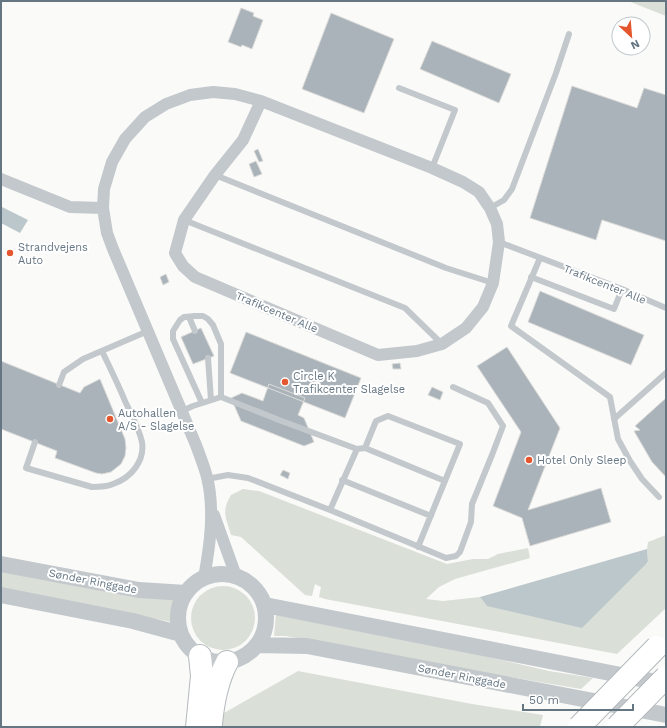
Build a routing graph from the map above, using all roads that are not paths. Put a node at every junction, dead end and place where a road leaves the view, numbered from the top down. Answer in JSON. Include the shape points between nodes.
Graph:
{"nodes":[{"id":1,"x":569,"y":34,"type":"dead end"},
{"id":2,"x":399,"y":88,"type":"dead end"},
{"id":3,"x":261,"y":101,"type":"junction"},
{"id":4,"x":432,"y":168,"type":"junction"},
{"id":5,"x":215,"y":175,"type":"junction"},
{"id":6,"x":1,"y":180,"type":"edge"},
{"id":7,"x":103,"y":208,"type":"junction"},
{"id":8,"x":490,"y":208,"type":"junction"},
{"id":9,"x":184,"y":220,"type":"junction"},
{"id":10,"x":499,"y":242,"type":"junction"},
{"id":11,"x":540,"y":258,"type":"junction"},
{"id":12,"x":531,"y":277,"type":"junction"},
{"id":13,"x":493,"y":283,"type":"junction"},
{"id":14,"x":622,"y":289,"type":"junction"},
{"id":15,"x":666,"y":308,"type":"edge"},
{"id":16,"x":189,"y":317,"type":"junction"},
{"id":17,"x":148,"y":331,"type":"junction"},
{"id":18,"x":195,"y":331,"type":"dead end"},
{"id":19,"x":442,"y":344,"type":"junction"},
{"id":20,"x":102,"y":351,"type":"junction"},
{"id":21,"x":208,"y":358,"type":"dead end"},
{"id":22,"x":666,"y":373,"type":"edge"},
{"id":23,"x":59,"y":385,"type":"dead end"},
{"id":24,"x":452,"y":387,"type":"dead end"},
{"id":25,"x":221,"y":397,"type":"junction"},
{"id":26,"x":211,"y":400,"type":"junction"},
{"id":27,"x":202,"y":403,"type":"junction"},
{"id":28,"x":182,"y":411,"type":"junction"},
{"id":29,"x":614,"y":419,"type":"junction"},
{"id":30,"x":35,"y":442,"type":"dead end"},
{"id":31,"x":365,"y":448,"type":"junction"},
{"id":32,"x":357,"y":449,"type":"junction"},
{"id":33,"x":207,"y":479,"type":"junction"},
{"id":34,"x":342,"y":480,"type":"junction"},
{"id":35,"x":445,"y":481,"type":"junction"},
{"id":36,"x":659,"y":497,"type":"dead end"},
{"id":37,"x":211,"y":508,"type":"junction"},
{"id":38,"x":330,"y":510,"type":"junction"},
{"id":39,"x":431,"y":516,"type":"junction"},
{"id":40,"x":418,"y":547,"type":"junction"},
{"id":41,"x":1,"y":564,"type":"edge"},
{"id":42,"x":236,"y":576,"type":"junction"},
{"id":43,"x":204,"y":578,"type":"junction"},
{"id":44,"x":186,"y":593,"type":"junction"},
{"id":45,"x":1,"y":595,"type":"edge"},
{"id":46,"x":265,"y":605,"type":"junction"},
{"id":47,"x":181,"y":634,"type":"junction"},
{"id":48,"x":257,"y":645,"type":"junction"},
{"id":49,"x":657,"y":647,"type":"edge"},
{"id":50,"x":200,"y":656,"type":"junction"},
{"id":51,"x":227,"y":662,"type":"junction"},
{"id":52,"x":666,"y":678,"type":"edge"},
{"id":53,"x":666,"y":685,"type":"edge"},
{"id":54,"x":666,"y":715,"type":"edge"},
{"id":55,"x":197,"y":727,"type":"edge"},
{"id":56,"x":210,"y":727,"type":"edge"},
{"id":57,"x":564,"y":727,"type":"edge"},
{"id":58,"x":579,"y":727,"type":"edge"},
{"id":59,"x":617,"y":727,"type":"edge"}],
"edges":[{"from":1,"to":8,"type":"lane","via":[[512,189],[504,200]]},
{"from":2,"to":4,"type":"lane","via":[[455,110]]},
{"from":3,"to":4,"type":"street","name":"Trafikcenter Alle"},
{"from":3,"to":5,"type":"street","name":"Trafikcenter Alle","via":[[243,140]]},
{"from":3,"to":7,"type":"street","name":"Trafikcenter Alle","via":[[235,94],[213,92],[190,95],[166,104],[144,118],[124,139],[112,162],[104,189]]},
{"from":4,"to":8,"type":"street","name":"Trafikcenter Alle","via":[[479,192]]},
{"from":5,"to":9,"type":"street","name":"Trafikcenter Alle"},
{"from":5,"to":13,"type":"lane","via":[[446,268]]},
{"from":6,"to":7,"type":"street","via":[[70,207]]},
{"from":7,"to":17,"type":"street","name":"Trafikcenter Alle","via":[[113,249]]},
{"from":8,"to":10,"type":"street","name":"Trafikcenter Alle","via":[[497,224]]},
{"from":9,"to":19,"type":"lane","via":[[405,308]]},
{"from":9,"to":19,"type":"street","name":"Trafikcenter Alle","via":[[175,253],[183,266],[196,277],[378,355],[417,351]]},
{"from":10,"to":11,"type":"lane","name":"Trafikcenter Alle"},
{"from":10,"to":13,"type":"street","name":"Trafikcenter Alle"},
{"from":11,"to":12,"type":"lane"},
{"from":11,"to":14,"type":"lane","name":"Trafikcenter Alle"},
{"from":12,"to":14,"type":"lane","via":[[614,309]]},
{"from":12,"to":29,"type":"lane","via":[[511,326],[610,397]]},
{"from":13,"to":19,"type":"street","name":"Trafikcenter Alle","via":[[483,307],[466,328]]},
{"from":14,"to":15,"type":"lane","name":"Trafikcenter Alle"},
{"from":16,"to":18,"type":"lane"},
{"from":16,"to":25,"type":"lane","via":[[202,316],[208,319],[221,344]]},
{"from":16,"to":27,"type":"lane","via":[[180,320],[173,331],[173,339]]},
{"from":17,"to":20,"type":"lane"},
{"from":17,"to":28,"type":"street","name":"Trafikcenter Alle"},
{"from":20,"to":23,"type":"lane","via":[[64,372]]},
{"from":20,"to":30,"type":"lane","via":[[142,442],[138,465],[124,479],[103,487],[92,487],[26,468]]},
{"from":21,"to":26,"type":"lane"},
{"from":22,"to":29,"type":"lane"},
{"from":24,"to":40,"type":"lane","via":[[488,403],[503,426],[472,504],[471,522],[460,552],[456,556],[446,558]]},
{"from":25,"to":26,"type":"lane"},
{"from":25,"to":32,"type":"lane"},
{"from":26,"to":27,"type":"lane"},
{"from":27,"to":28,"type":"lane"},
{"from":28,"to":33,"type":"street","name":"Trafikcenter Alle"},
{"from":29,"to":36,"type":"lane","via":[[618,439],[630,460],[642,479]]},
{"from":31,"to":32,"type":"lane"},
{"from":31,"to":35,"type":"lane"},
{"from":31,"to":35,"type":"lane","via":[[376,421],[388,416],[460,444]]},
{"from":32,"to":34,"type":"lane"},
{"from":33,"to":37,"type":"street","name":"Trafikcenter Alle"},
{"from":33,"to":38,"type":"lane","via":[[228,475],[248,478]]},
{"from":34,"to":38,"type":"lane"},
{"from":34,"to":39,"type":"lane"},
{"from":35,"to":39,"type":"lane"},
{"from":37,"to":42,"type":"street","name":"Trafikcenter Alle"},
{"from":37,"to":43,"type":"street","name":"Trafikcenter Alle","via":[[210,542]]},
{"from":38,"to":40,"type":"lane"},
{"from":39,"to":40,"type":"lane"},
{"from":41,"to":44,"type":"street","name":"Sønder Ringgade","via":[[139,590]]},
{"from":42,"to":43,"type":"street","via":[[214,574]]},
{"from":42,"to":46,"type":"street","via":[[254,587]]},
{"from":43,"to":44,"type":"street"},
{"from":44,"to":47,"type":"street","via":[[178,613]]},
{"from":45,"to":47,"type":"street","via":[[133,621]]},
{"from":46,"to":48,"type":"street","via":[[266,626]]},
{"from":46,"to":53,"type":"street"},
{"from":47,"to":50,"type":"street","via":[[192,650]]},
{"from":48,"to":51,"type":"street","via":[[239,659]]},
{"from":48,"to":54,"type":"street","name":"Sønder Ringgade","via":[[306,646]]},
{"from":49,"to":57,"type":"highway","bridge":true},
{"from":49,"to":58,"type":"highway","bridge":true},
{"from":50,"to":51,"type":"street"},
{"from":50,"to":55,"type":"highway","via":[[202,676]]},
{"from":51,"to":56,"type":"highway","via":[[213,703]]},
{"from":52,"to":59,"type":"highway","bridge":true},
{"from":53,"to":59,"type":"highway","bridge":true}]}
